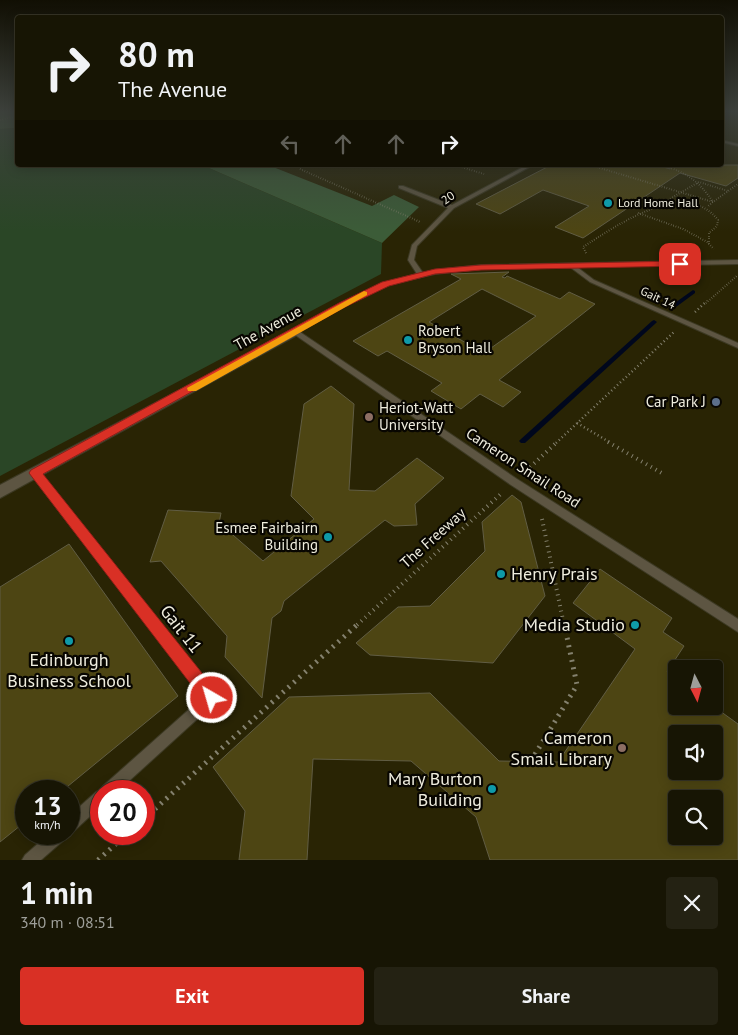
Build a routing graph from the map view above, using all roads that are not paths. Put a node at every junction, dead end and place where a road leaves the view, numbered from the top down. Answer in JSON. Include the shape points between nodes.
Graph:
{"nodes":[{"id":1,"x":527,"y":167,"type":"edge"},
{"id":2,"x":401,"y":187,"type":"dead end"},
{"id":3,"x":452,"y":207,"type":"junction"},
{"id":4,"x":738,"y":262,"type":"edge"},
{"id":5,"x":572,"y":266,"type":"junction"},
{"id":6,"x":420,"y":274,"type":"junction"},
{"id":7,"x":295,"y":332,"type":"junction"},
{"id":8,"x":738,"y":346,"type":"edge"},
{"id":9,"x":35,"y":473,"type":"junction"},
{"id":10,"x":0,"y":492,"type":"edge"},
{"id":11,"x":738,"y":626,"type":"edge"},
{"id":12,"x":120,"y":780,"type":"edge"},
{"id":13,"x":90,"y":807,"type":"edge"},
{"id":14,"x":80,"y":816,"type":"edge"},
{"id":15,"x":47,"y":845,"type":"edge"},
{"id":16,"x":30,"y":860,"type":"edge"}],
"edges":[{"from":1,"to":3,"type":"lane","name":"20"},
{"from":2,"to":3,"type":"lane"},
{"from":3,"to":6,"type":"lane","name":"20","via":[[414,246],[411,260]]},
{"from":4,"to":5,"type":"lane"},
{"from":5,"to":6,"type":"lane","name":"The Avenue","via":[[481,267]]},
{"from":5,"to":8,"type":"lane","name":"Gait 14","via":[[592,280]]},
{"from":6,"to":7,"type":"lane","name":"The Avenue","via":[[364,294]]},
{"from":7,"to":9,"type":"street","name":"The Avenue"},
{"from":7,"to":11,"type":"lane","name":"Cameron Smail Road","via":[[514,482]]},
{"from":9,"to":10,"type":"street","name":"The Avenue"},
{"from":9,"to":12,"type":"lane","name":"Gait 11","via":[[212,698]]},
{"from":13,"to":14,"type":"lane"},
{"from":15,"to":16,"type":"lane"}]}
